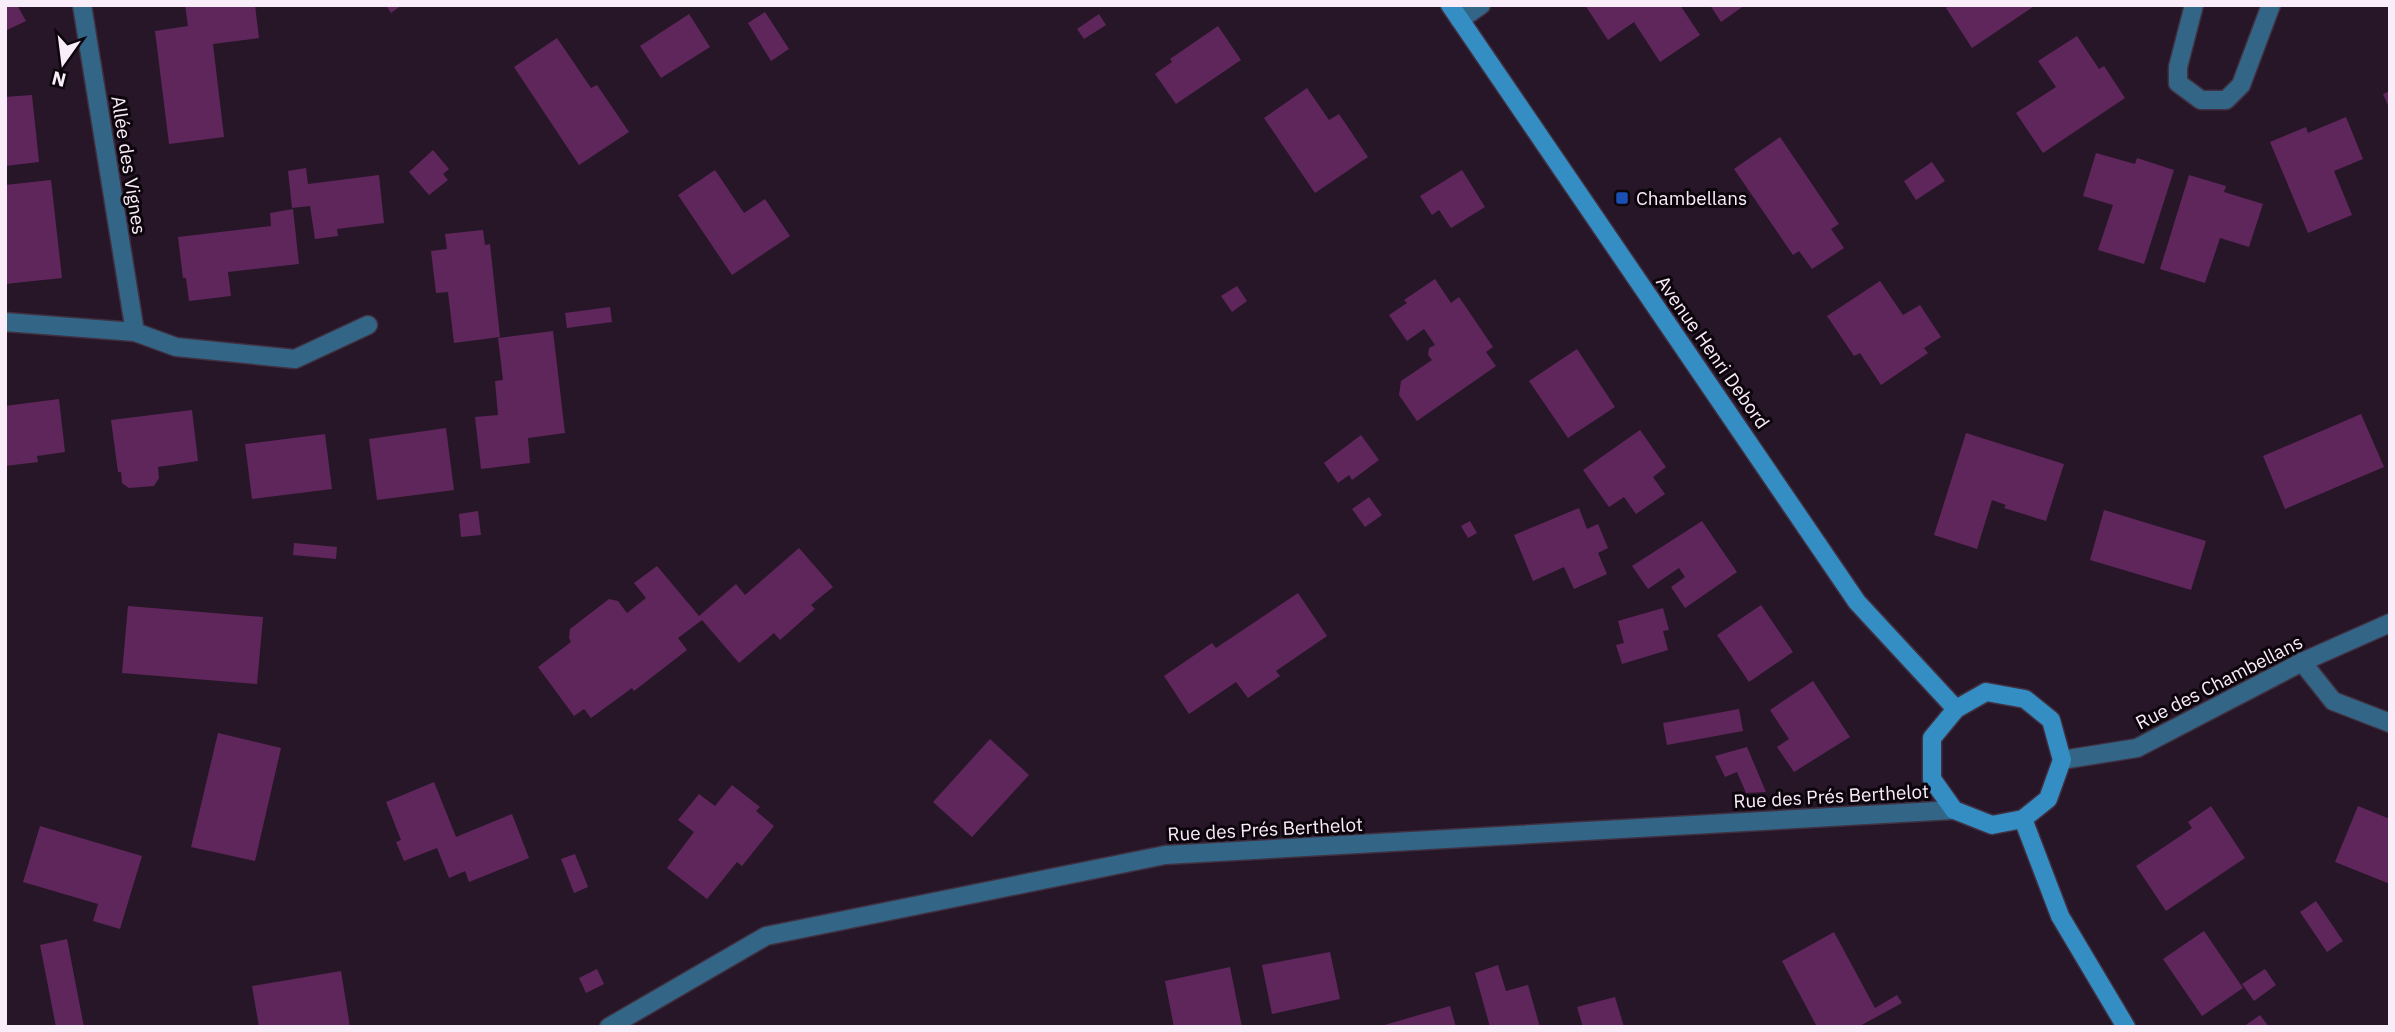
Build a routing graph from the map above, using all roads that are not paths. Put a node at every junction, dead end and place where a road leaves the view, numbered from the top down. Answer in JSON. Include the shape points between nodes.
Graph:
{"nodes":[{"id":1,"x":82,"y":5,"type":"edge"},
{"id":2,"x":1481,"y":5,"type":"edge"},
{"id":3,"x":2194,"y":5,"type":"edge"},
{"id":4,"x":2271,"y":5,"type":"edge"},
{"id":5,"x":1455,"y":13,"type":"edge"},
{"id":6,"x":5,"y":322,"type":"edge"},
{"id":7,"x":368,"y":325,"type":"dead end"},
{"id":8,"x":135,"y":332,"type":"junction"},
{"id":9,"x":2390,"y":623,"type":"edge"},
{"id":10,"x":2302,"y":662,"type":"junction"},
{"id":11,"x":1956,"y":709,"type":"junction"},
{"id":12,"x":2390,"y":723,"type":"edge"},
{"id":13,"x":2062,"y":760,"type":"junction"},
{"id":14,"x":1954,"y":810,"type":"junction"},
{"id":15,"x":2024,"y":819,"type":"junction"},
{"id":16,"x":609,"y":1027,"type":"edge"},
{"id":17,"x":2126,"y":1027,"type":"edge"}],
"edges":[{"from":1,"to":8,"type":"street","name":"Allée des Vignes"},
{"from":2,"to":5,"type":"street"},
{"from":3,"to":4,"type":"street","via":[[2178,83],[2201,100],[2227,100],[2241,85]]},
{"from":5,"to":11,"type":"street","name":"Avenue Henri Debord","via":[[1857,603]]},
{"from":6,"to":8,"type":"street"},
{"from":7,"to":8,"type":"street","via":[[295,359],[176,347]]},
{"from":9,"to":10,"type":"street","name":"Rue des Chambellans"},
{"from":10,"to":12,"type":"street","via":[[2333,701]]},
{"from":10,"to":13,"type":"street","name":"Rue des Chambellans","via":[[2137,748]]},
{"from":11,"to":13,"type":"street","via":[[1986,692],[2025,699],[2050,720]]},
{"from":11,"to":14,"type":"street","via":[[1932,738],[1932,779]]},
{"from":13,"to":15,"type":"street","via":[[2048,799]]},
{"from":14,"to":15,"type":"street","via":[[1992,825]]},
{"from":14,"to":16,"type":"street","name":"Rue des Prés Berthelot","via":[[1165,855],[766,936]]},
{"from":15,"to":17,"type":"street","via":[[2060,916]]}]}
